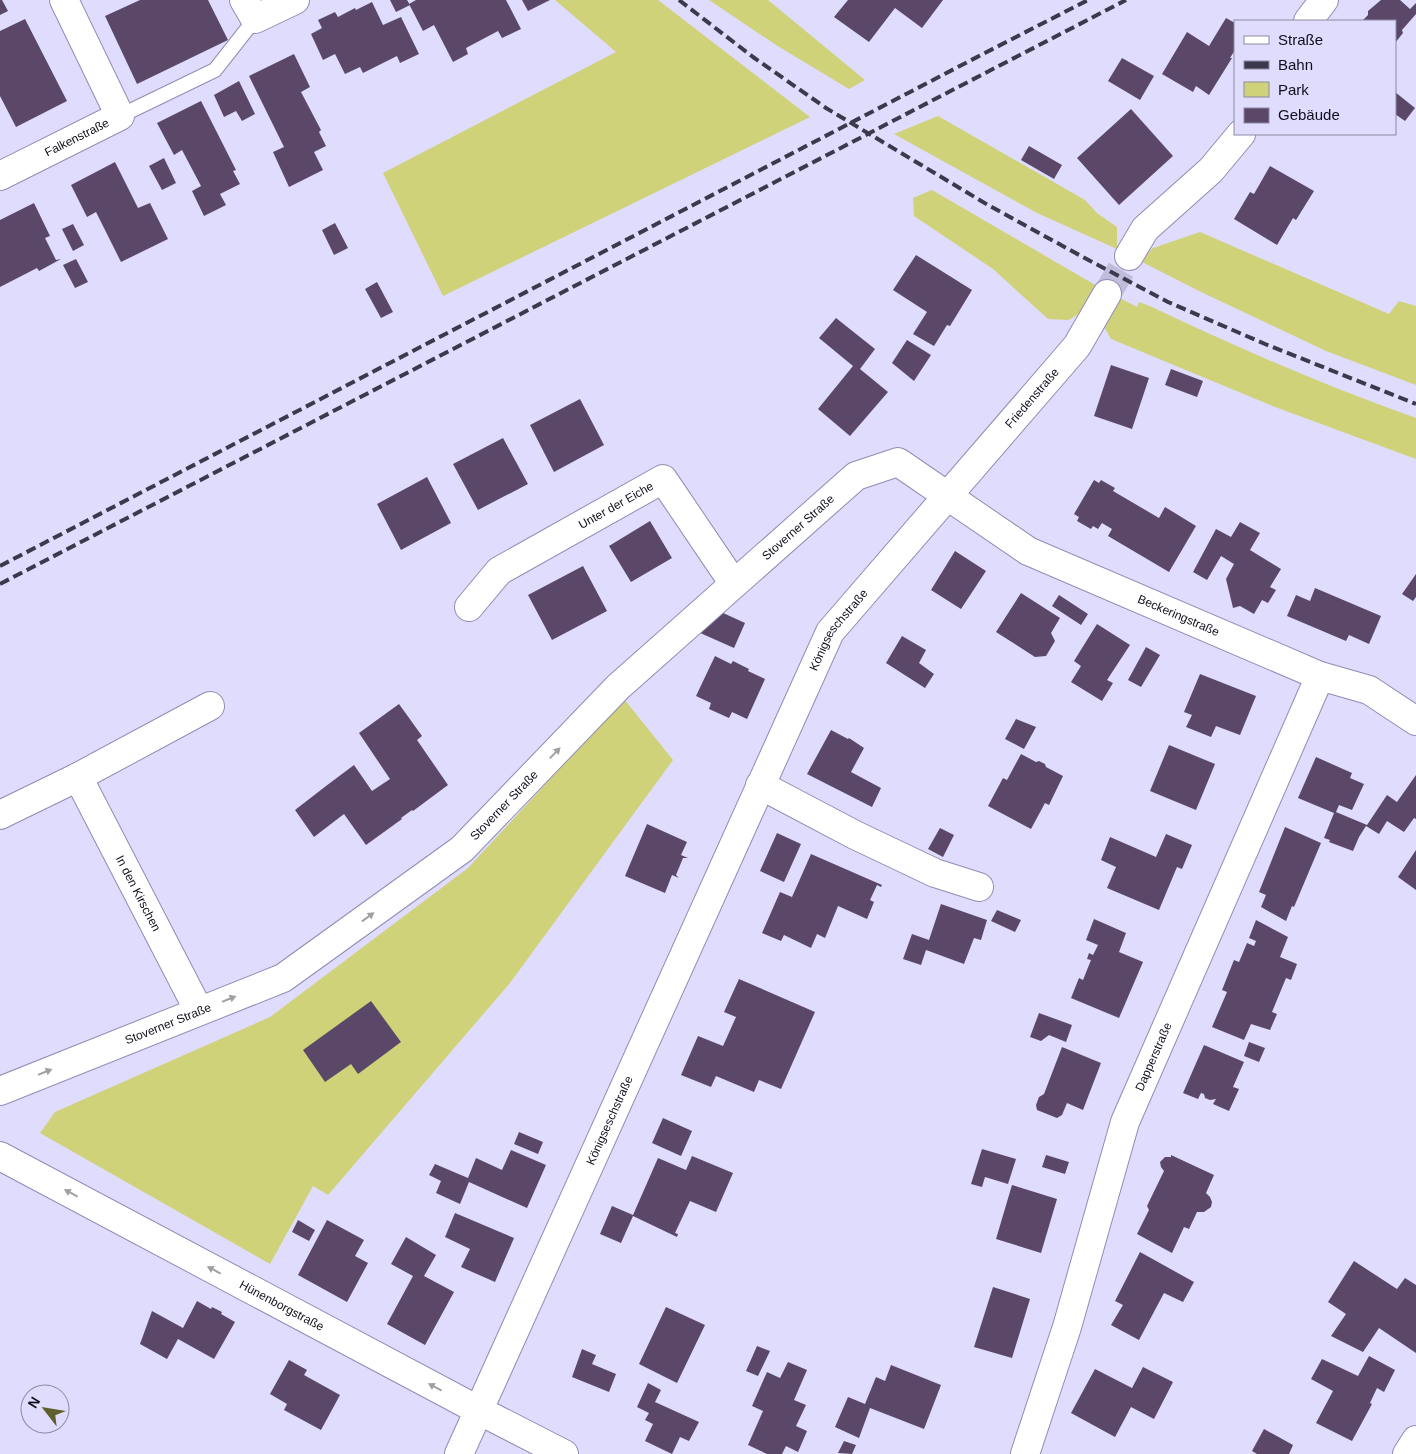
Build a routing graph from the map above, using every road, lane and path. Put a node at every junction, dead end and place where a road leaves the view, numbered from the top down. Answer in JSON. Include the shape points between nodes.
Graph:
{"nodes":[{"id":1,"x":64,"y":0,"type":"edge"},
{"id":2,"x":295,"y":0,"type":"edge"},
{"id":3,"x":1324,"y":0,"type":"edge"},
{"id":4,"x":250,"y":10,"type":"edge"},
{"id":5,"x":1309,"y":20,"type":"edge"},
{"id":6,"x":120,"y":116,"type":"junction"},
{"id":7,"x":1240,"y":135,"type":"edge"},
{"id":8,"x":0,"y":176,"type":"edge"},
{"id":9,"x":1130,"y":256,"type":"tunnel mouth"},
{"id":10,"x":1107,"y":294,"type":"tunnel mouth"},
{"id":11,"x":948,"y":495,"type":"junction"},
{"id":12,"x":734,"y":584,"type":"junction"},
{"id":13,"x":469,"y":607,"type":"dead end"},
{"id":14,"x":1320,"y":676,"type":"junction"},
{"id":15,"x":210,"y":706,"type":"dead end"},
{"id":16,"x":1416,"y":721,"type":"edge"},
{"id":17,"x":78,"y":777,"type":"junction"},
{"id":18,"x":760,"y":786,"type":"junction"},
{"id":19,"x":0,"y":815,"type":"edge"},
{"id":20,"x":979,"y":886,"type":"dead end"},
{"id":21,"x":199,"y":1011,"type":"junction"},
{"id":22,"x":0,"y":1091,"type":"edge"},
{"id":23,"x":0,"y":1156,"type":"edge"},
{"id":24,"x":478,"y":1410,"type":"junction"},
{"id":25,"x":1416,"y":1440,"type":"edge"},
{"id":26,"x":459,"y":1454,"type":"edge"},
{"id":27,"x":564,"y":1454,"type":"edge"},
{"id":28,"x":1024,"y":1454,"type":"edge"},
{"id":29,"x":1407,"y":1454,"type":"edge"}],
"edges":[{"from":1,"to":6,"type":"street","name":"Falkenstraße"},
{"from":2,"to":4,"type":"street"},
{"from":3,"to":5,"type":"street"},
{"from":4,"to":6,"type":"lane","via":[[215,70]]},
{"from":6,"to":8,"type":"street","name":"Falkenstraße"},
{"from":7,"to":9,"type":"street","via":[[1211,170],[1145,230]]},
{"from":10,"to":11,"type":"street","name":"Friedenstraße","via":[[1076,346]]},
{"from":11,"to":12,"type":"street","name":"Stoverner Straße","via":[[898,462],[856,476]]},
{"from":11,"to":14,"type":"street","name":"Beckeringstraße","via":[[1028,551]]},
{"from":11,"to":18,"type":"street","name":"Königseschstraße","via":[[830,632]]},
{"from":12,"to":13,"type":"street","name":"Unter der Eiche","via":[[664,479],[499,571]]},
{"from":21,"to":12,"type":"street","name":"Stoverner Straße","one_way":true,"via":[[283,978],[462,849],[618,687]]},
{"from":14,"to":16,"type":"street","name":"Beckeringstraße","via":[[1369,690]]},
{"from":14,"to":28,"type":"street","name":"Dapperstraße","via":[[1125,1122],[1067,1327]]},
{"from":15,"to":17,"type":"street"},
{"from":17,"to":19,"type":"street"},
{"from":17,"to":21,"type":"street","name":"In den Kirschen"},
{"from":18,"to":20,"type":"street","via":[[935,873]]},
{"from":18,"to":24,"type":"street","name":"Königseschstraße"},
{"from":22,"to":21,"type":"street","name":"Stoverner Straße","one_way":true},
{"from":24,"to":23,"type":"street","name":"Hünenborgstraße","one_way":true},
{"from":24,"to":26,"type":"street","name":"Königseschstraße"},
{"from":24,"to":27,"type":"street","name":"Hünenborgstraße"},
{"from":25,"to":29,"type":"street"}]}
